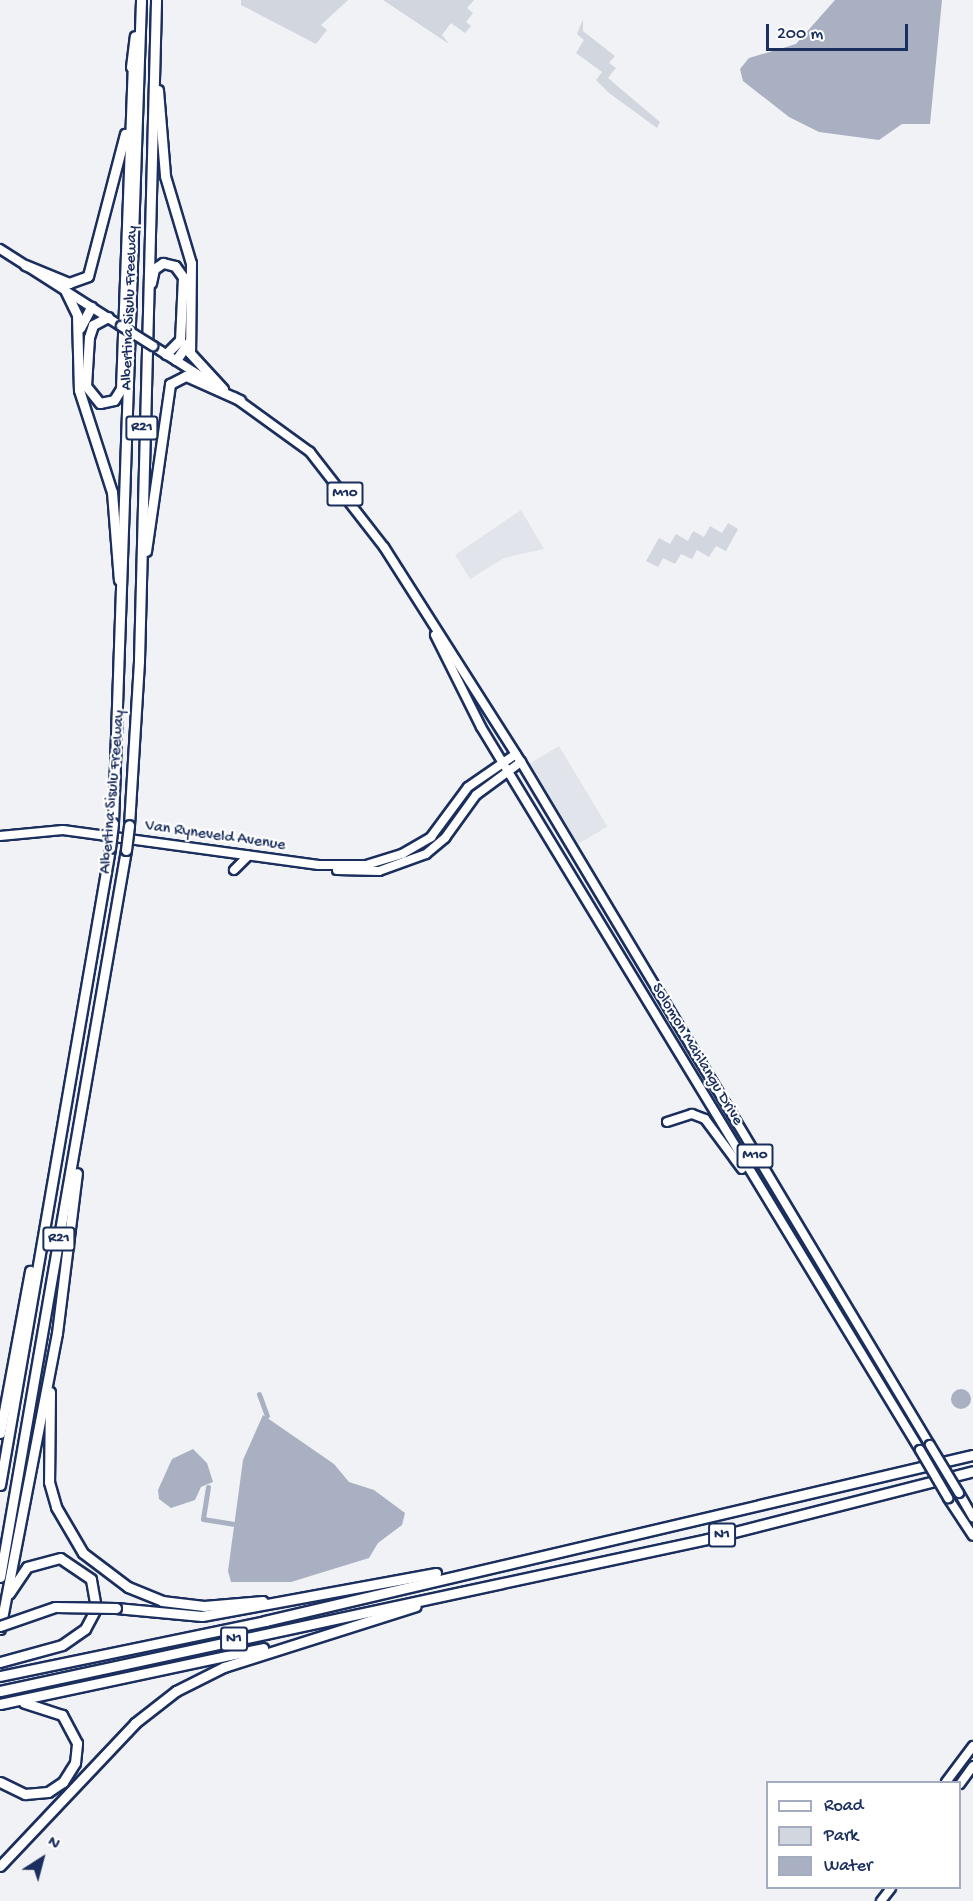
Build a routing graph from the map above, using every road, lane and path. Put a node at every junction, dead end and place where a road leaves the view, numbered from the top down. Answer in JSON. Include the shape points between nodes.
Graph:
{"nodes":[{"id":1,"x":136,"y":0,"type":"edge"},
{"id":2,"x":141,"y":0,"type":"edge"},
{"id":3,"x":156,"y":0,"type":"edge"},
{"id":4,"x":155,"y":31,"type":"junction"},
{"id":5,"x":135,"y":36,"type":"junction"},
{"id":6,"x":0,"y":249,"type":"edge"},
{"id":7,"x":25,"y":265,"type":"junction"},
{"id":8,"x":65,"y":290,"type":"junction"},
{"id":9,"x":91,"y":307,"type":"junction"},
{"id":10,"x":108,"y":317,"type":"junction"},
{"id":11,"x":188,"y":343,"type":"junction"},
{"id":12,"x":77,"y":348,"type":"junction"},
{"id":13,"x":164,"y":353,"type":"junction"},
{"id":14,"x":176,"y":360,"type":"junction"},
{"id":15,"x":223,"y":389,"type":"junction"},
{"id":16,"x":240,"y":400,"type":"junction"},
{"id":17,"x":141,"y":486,"type":"junction"},
{"id":18,"x":424,"y":613,"type":"junction"},
{"id":19,"x":122,"y":658,"type":"junction"},
{"id":20,"x":139,"y":660,"type":"junction"},
{"id":21,"x":518,"y":758,"type":"junction"},
{"id":22,"x":501,"y":761,"type":"junction"},
{"id":23,"x":508,"y":771,"type":"junction"},
{"id":24,"x":0,"y":836,"type":"edge"},
{"id":25,"x":250,"y":856,"type":"junction"},
{"id":26,"x":319,"y":865,"type":"junction"},
{"id":27,"x":234,"y":870,"type":"dead end"},
{"id":28,"x":77,"y":1040,"type":"junction"},
{"id":29,"x":95,"y":1046,"type":"junction"},
{"id":30,"x":667,"y":1122,"type":"dead end"},
{"id":31,"x":790,"y":1238,"type":"junction"},
{"id":32,"x":18,"y":1330,"type":"junction"},
{"id":33,"x":57,"y":1333,"type":"junction"},
{"id":34,"x":0,"y":1400,"type":"edge"},
{"id":35,"x":0,"y":1433,"type":"edge"},
{"id":36,"x":973,"y":1455,"type":"edge"},
{"id":37,"x":973,"y":1471,"type":"edge"},
{"id":38,"x":0,"y":1485,"type":"edge"},
{"id":39,"x":973,"y":1517,"type":"edge"},
{"id":40,"x":973,"y":1536,"type":"edge"},
{"id":41,"x":569,"y":1550,"type":"junction"},
{"id":42,"x":0,"y":1577,"type":"edge"},
{"id":43,"x":468,"y":1589,"type":"junction"},
{"id":44,"x":298,"y":1598,"type":"junction"},
{"id":45,"x":1,"y":1620,"type":"edge"},
{"id":46,"x":321,"y":1634,"type":"junction"},
{"id":47,"x":0,"y":1662,"type":"edge"},
{"id":48,"x":0,"y":1676,"type":"edge"},
{"id":49,"x":0,"y":1691,"type":"edge"},
{"id":50,"x":0,"y":1704,"type":"edge"},
{"id":51,"x":973,"y":1746,"type":"edge"},
{"id":52,"x":973,"y":1766,"type":"edge"},
{"id":53,"x":947,"y":1781,"type":"edge"},
{"id":54,"x":0,"y":1782,"type":"edge"},
{"id":55,"x":961,"y":1783,"type":"edge"},
{"id":56,"x":0,"y":1866,"type":"edge"}],
"edges":[{"from":1,"to":5,"type":"highway"},
{"from":2,"to":19,"type":"highway","name":"Albertina Sisulu Freeway","number":"R21"},
{"from":3,"to":4,"type":"highway","name":"Albertina Sisulu Freeway","number":"R21"},
{"from":4,"to":11,"type":"highway","via":[[165,176],[192,274]]},
{"from":4,"to":17,"type":"highway","name":"Albertina Sisulu Freeway","number":"R21"},
{"from":5,"to":7,"type":"highway","via":[[123,149],[93,268],[82,281],[69,283]]},
{"from":5,"to":10,"type":"highway","via":[[121,389],[114,400],[104,403],[90,395],[86,378],[91,328]]},
{"from":6,"to":7,"type":"main road","name":"Solomon Mahlangu Drive","number":"M10"},
{"from":7,"to":8,"type":"main road","name":"Solomon Mahlangu Drive","number":"M10"},
{"from":8,"to":9,"type":"main road","name":"Solomon Mahlangu Drive","number":"M10"},
{"from":8,"to":12,"type":"highway","via":[[78,315]]},
{"from":9,"to":10,"type":"main road","name":"Solomon Mahlangu Drive","number":"M10"},
{"from":9,"to":12,"type":"highway"},
{"from":10,"to":13,"type":"main road","name":"Solomon Mahlangu Drive","number":"M10","bridge":true},
{"from":11,"to":14,"type":"highway"},
{"from":11,"to":15,"type":"highway","via":[[195,364]]},
{"from":12,"to":19,"type":"highway","via":[[79,390],[104,459],[116,517]]},
{"from":13,"to":14,"type":"main road","name":"Solomon Mahlangu Drive","number":"M10"},
{"from":13,"to":17,"type":"highway","via":[[180,340],[184,281],[168,263],[154,269],[150,285]]},
{"from":14,"to":15,"type":"main road","name":"Solomon Mahlangu Drive","number":"M10"},
{"from":15,"to":16,"type":"main road","name":"Solomon Mahlangu Drive","number":"M10"},
{"from":16,"to":18,"type":"main road","name":"Solomon Mahlangu Drive","number":"M10","via":[[323,466]]},
{"from":16,"to":20,"type":"highway","via":[[186,376],[168,388],[148,523]]},
{"from":17,"to":20,"type":"highway","name":"Albertina Sisulu Freeway","number":"R21"},
{"from":18,"to":21,"type":"main road","name":"Solomon Mahlangu Drive","number":"M10"},
{"from":18,"to":22,"type":"main road","name":"Solomon Mahlangu Drive","number":"M10"},
{"from":19,"to":28,"type":"highway","name":"Albertina Sisulu Freeway","number":"R21","bridge":true,"via":[[110,848]]},
{"from":20,"to":29,"type":"highway","name":"Albertina Sisulu Freeway","number":"R21","bridge":true,"via":[[129,825]]},
{"from":21,"to":22,"type":"main road","name":"Van Ryneveld Avenue"},
{"from":21,"to":23,"type":"main road","name":"Van Ryneveld Avenue"},
{"from":21,"to":39,"type":"main road","name":"Solomon Mahlangu Drive","number":"M10","bridge":true},
{"from":22,"to":23,"type":"main road","name":"Solomon Mahlangu Drive","number":"M10"},
{"from":22,"to":26,"type":"main road","name":"Van Ryneveld Avenue","via":[[468,788],[438,830],[420,844],[366,865]]},
{"from":23,"to":26,"type":"main road","name":"Van Ryneveld Avenue","via":[[476,795],[438,844],[410,862],[367,873]]},
{"from":23,"to":31,"type":"main road","name":"Solomon Mahlangu Drive","number":"M10"},
{"from":24,"to":25,"type":"main road","name":"Van Ryneveld Avenue","via":[[63,830]]},
{"from":25,"to":26,"type":"main road","name":"Van Ryneveld Avenue"},
{"from":25,"to":27,"type":"main road"},
{"from":28,"to":32,"type":"highway"},
{"from":28,"to":38,"type":"highway","name":"Albertina Sisulu Freeway","number":"R21"},
{"from":29,"to":33,"type":"highway"},
{"from":29,"to":42,"type":"highway","name":"Albertina Sisulu Freeway","number":"R21"},
{"from":30,"to":31,"type":"main road","via":[[692,1114],[705,1119]]},
{"from":31,"to":40,"type":"main road","name":"Solomon Mahlangu Drive","number":"M10","bridge":true},
{"from":32,"to":34,"type":"highway"},
{"from":32,"to":35,"type":"highway"},
{"from":33,"to":44,"type":"highway","via":[[47,1422],[49,1482],[60,1515],[83,1553],[128,1587],[162,1601],[204,1606]]},
{"from":33,"to":45,"type":"highway"},
{"from":36,"to":41,"type":"highway","number":"N1"},
{"from":37,"to":43,"type":"highway","number":"N1","via":[[707,1539]]},
{"from":41,"to":44,"type":"highway"},
{"from":41,"to":48,"type":"highway","number":"N1"},
{"from":43,"to":46,"type":"highway"},
{"from":43,"to":49,"type":"highway","number":"N1"},
{"from":44,"to":45,"type":"highway","bridge":true,"via":[[202,1616],[55,1607]]},
{"from":45,"to":47,"type":"highway","via":[[19,1575],[49,1558],[81,1567],[96,1593],[92,1618],[78,1636]]},
{"from":46,"to":50,"type":"highway"},
{"from":46,"to":56,"type":"highway","via":[[224,1667],[176,1691],[135,1723]]},
{"from":50,"to":54,"type":"highway","via":[[51,1707],[70,1724],[77,1753],[71,1772],[48,1792],[25,1794]]},
{"from":51,"to":53,"type":"main road"},
{"from":52,"to":55,"type":"main road"}]}
